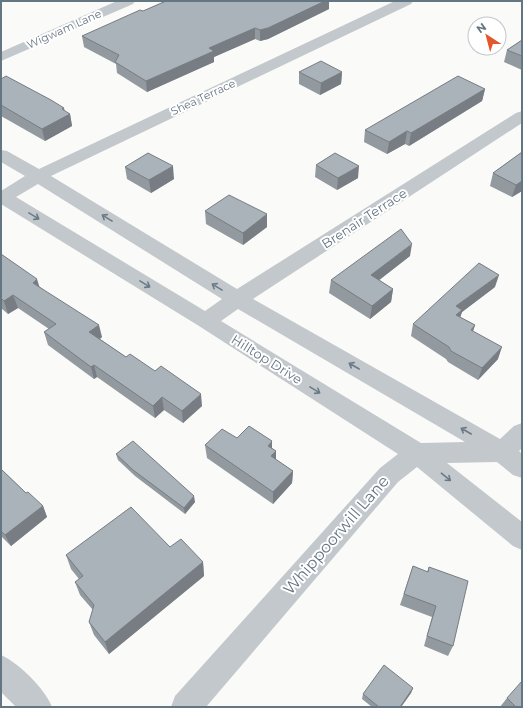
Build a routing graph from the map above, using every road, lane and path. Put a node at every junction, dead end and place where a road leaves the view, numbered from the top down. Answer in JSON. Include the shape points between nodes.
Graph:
{"nodes":[{"id":1,"x":128,"y":1,"type":"edge"},
{"id":2,"x":406,"y":1,"type":"edge"},
{"id":3,"x":1,"y":57,"type":"edge"},
{"id":4,"x":522,"y":116,"type":"edge"},
{"id":5,"x":1,"y":155,"type":"edge"},
{"id":6,"x":38,"y":176,"type":"junction"},
{"id":7,"x":2,"y":196,"type":"edge"},
{"id":8,"x":237,"y":300,"type":"junction"},
{"id":9,"x":206,"y":321,"type":"junction"},
{"id":10,"x":522,"y":434,"type":"edge"},
{"id":11,"x":502,"y":452,"type":"junction"},
{"id":12,"x":417,"y":453,"type":"junction"},
{"id":13,"x":522,"y":468,"type":"edge"},
{"id":14,"x":522,"y":538,"type":"edge"},
{"id":15,"x":1,"y":670,"type":"edge"},
{"id":16,"x":37,"y":707,"type":"edge"},
{"id":17,"x":186,"y":707,"type":"edge"}],
"edges":[{"from":1,"to":3,"type":"street","name":"Wigwam Lane"},
{"from":2,"to":6,"type":"street","name":"Shea Terrace"},
{"from":4,"to":8,"type":"street","name":"Brenair Terrace"},
{"from":5,"to":6,"type":"street"},
{"from":6,"to":7,"type":"street","name":"Shea Terrace"},
{"from":8,"to":6,"type":"street","one_way":true},
{"from":7,"to":9,"type":"street","name":"Hilltop Drive","one_way":true},
{"from":8,"to":9,"type":"street","name":"Brenair Terrace"},
{"from":11,"to":8,"type":"street","one_way":true},
{"from":9,"to":12,"type":"street","name":"Hilltop Drive","one_way":true},
{"from":10,"to":11,"type":"street"},
{"from":11,"to":12,"type":"street"},
{"from":11,"to":13,"type":"street"},
{"from":12,"to":14,"type":"street","name":"Hilltop Drive","one_way":true},
{"from":12,"to":17,"type":"street","name":"Whippoorwill Lane","via":[[389,475]]},
{"from":15,"to":16,"type":"street"}]}
